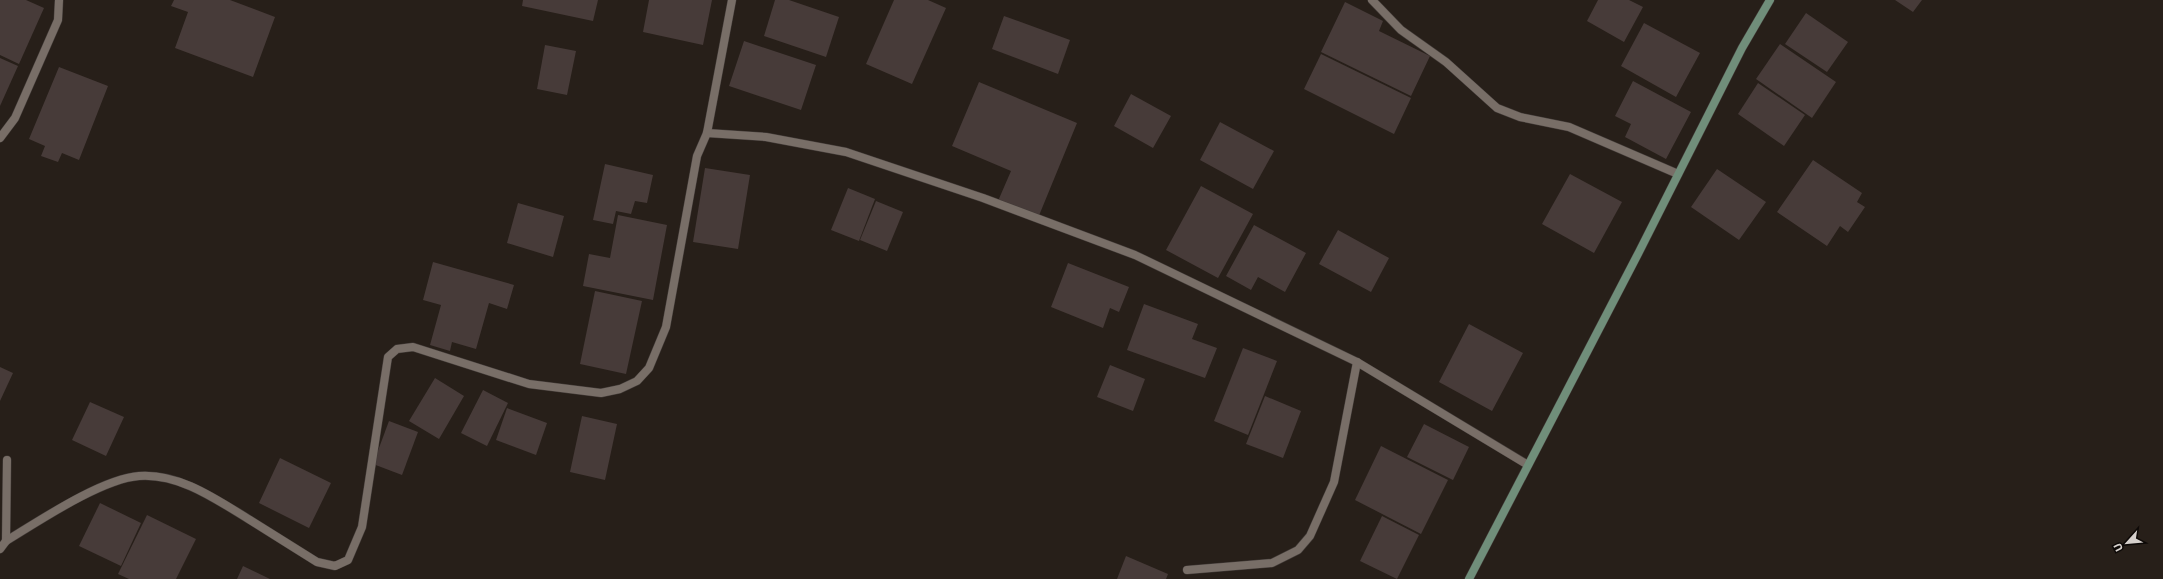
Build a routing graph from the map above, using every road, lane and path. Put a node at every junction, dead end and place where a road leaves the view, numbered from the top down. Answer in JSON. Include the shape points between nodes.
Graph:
{"nodes":[{"id":1,"x":59,"y":0,"type":"edge"},
{"id":2,"x":732,"y":0,"type":"edge"},
{"id":3,"x":1372,"y":0,"type":"edge"},
{"id":4,"x":1770,"y":0,"type":"edge"},
{"id":5,"x":707,"y":133,"type":"junction"},
{"id":6,"x":0,"y":138,"type":"edge"},
{"id":7,"x":1678,"y":174,"type":"junction"},
{"id":8,"x":1357,"y":362,"type":"junction"},
{"id":9,"x":7,"y":460,"type":"dead end"},
{"id":10,"x":1528,"y":465,"type":"junction"},
{"id":11,"x":6,"y":541,"type":"junction"},
{"id":12,"x":0,"y":549,"type":"edge"},
{"id":13,"x":1187,"y":570,"type":"dead end"},
{"id":14,"x":1469,"y":579,"type":"edge"}],
"edges":[{"from":1,"to":6,"type":"street","via":[[58,20],[15,118]]},
{"from":2,"to":5,"type":"street"},
{"from":3,"to":7,"type":"street","via":[[1401,30],[1446,62],[1497,108],[1520,117],[1569,127]]},
{"from":4,"to":7,"type":"street","via":[[1742,48]]},
{"from":5,"to":8,"type":"street","via":[[766,137],[846,152],[982,198],[1135,255]]},
{"from":5,"to":11,"type":"street","via":[[697,156],[666,327],[649,368],[637,382],[601,393],[529,384],[413,347],[396,348],[388,357],[362,527],[348,560],[334,566],[317,562],[189,485],[163,478],[139,476],[86,494]]},
{"from":7,"to":10,"type":"street"},
{"from":8,"to":10,"type":"street"},
{"from":8,"to":13,"type":"street","via":[[1334,482],[1310,536],[1298,550],[1272,563]]},
{"from":9,"to":11,"type":"street"},
{"from":10,"to":14,"type":"street"},
{"from":11,"to":12,"type":"street"}]}
